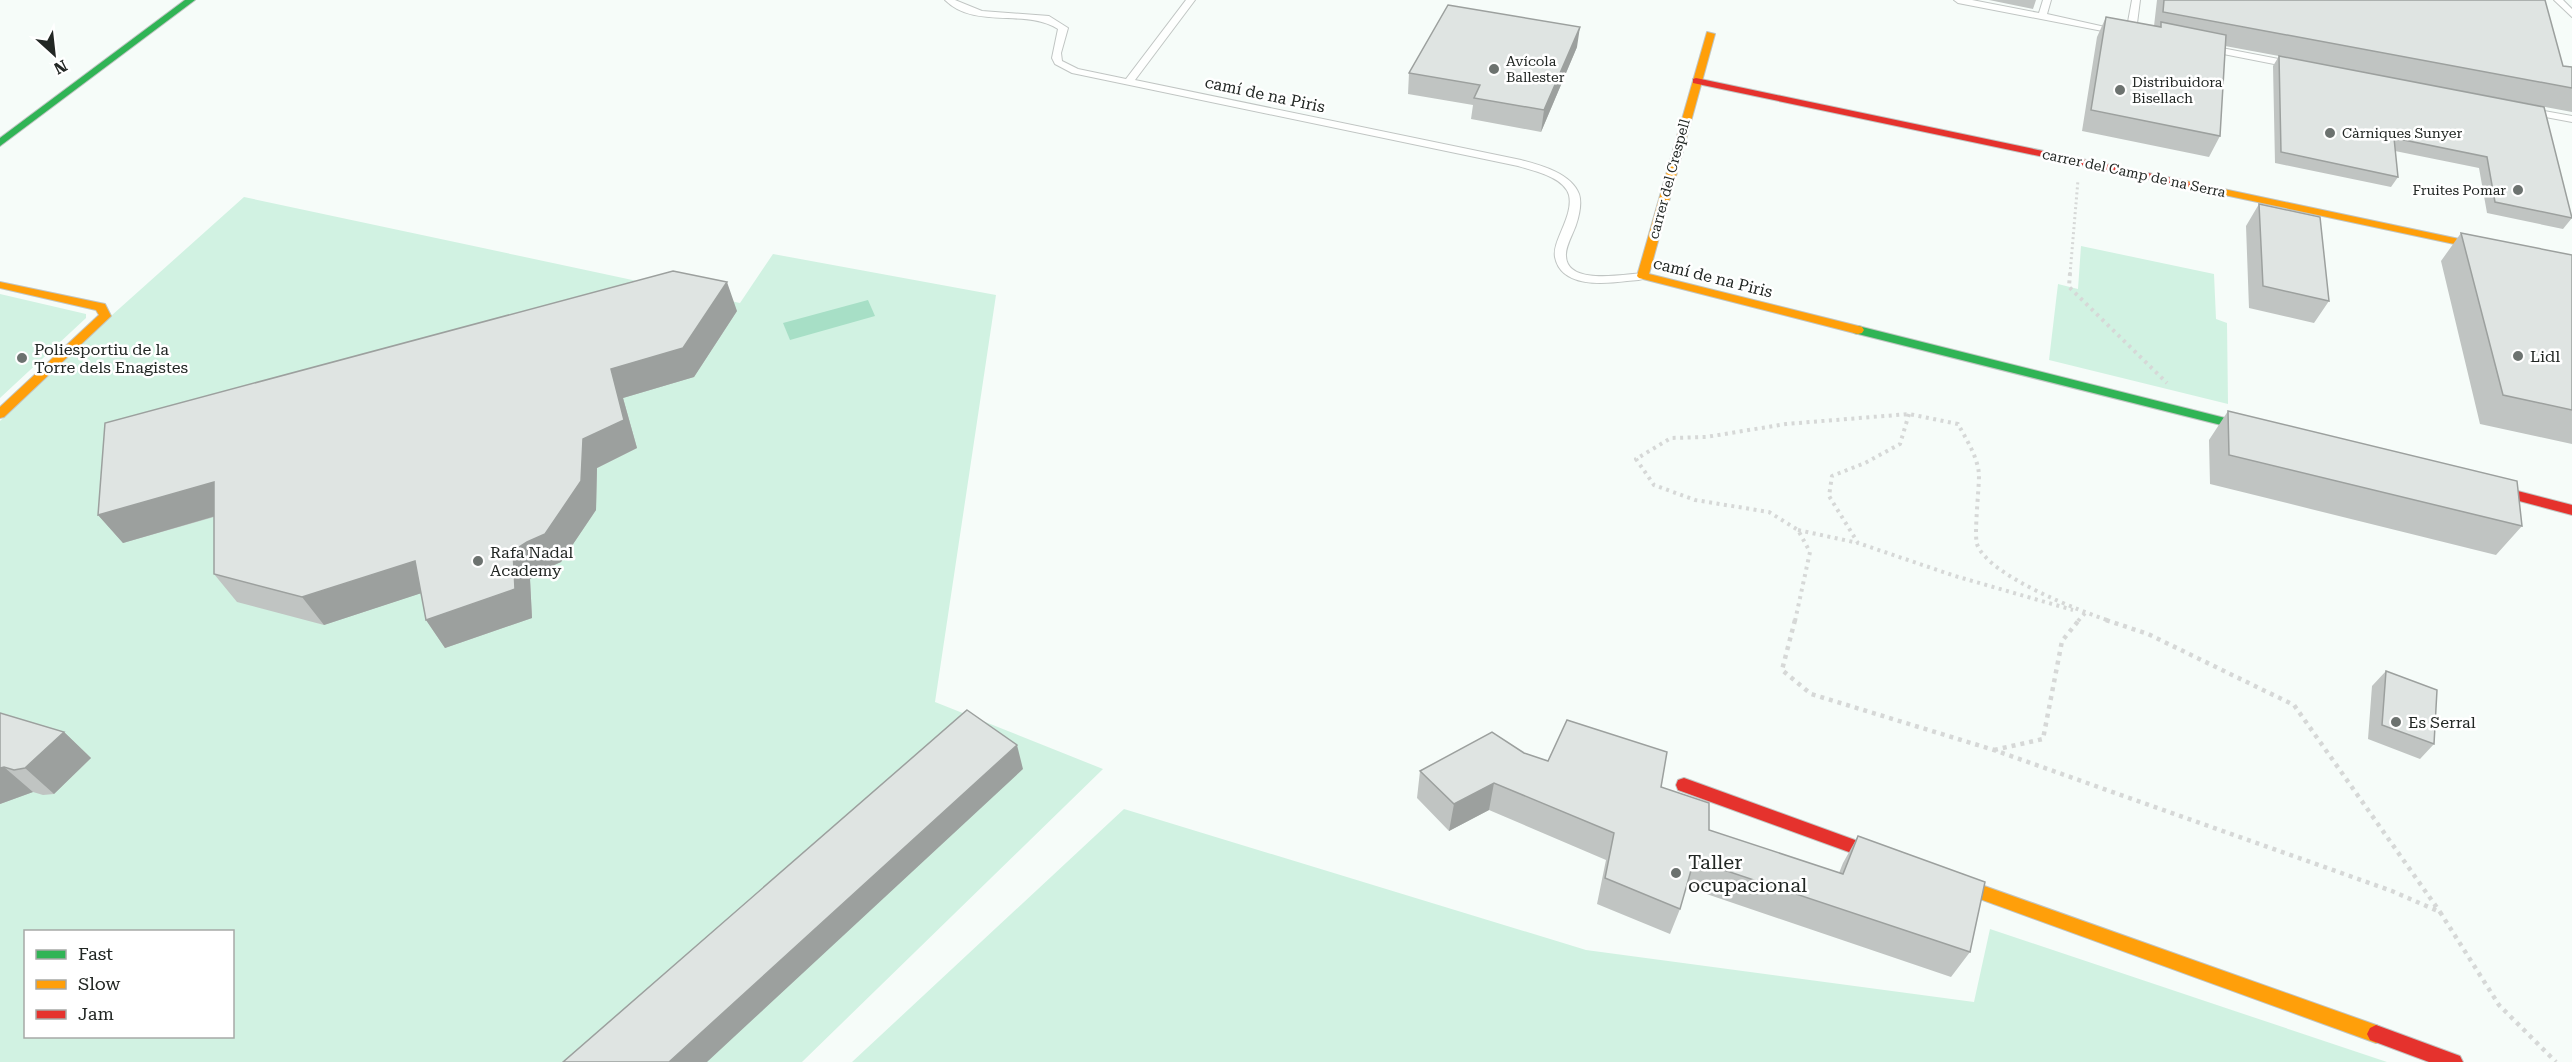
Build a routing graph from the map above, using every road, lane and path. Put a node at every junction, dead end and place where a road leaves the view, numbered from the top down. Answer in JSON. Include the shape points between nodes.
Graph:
{"nodes":[{"id":1,"x":191,"y":0,"type":"edge"},
{"id":2,"x":949,"y":0,"type":"edge"},
{"id":3,"x":1191,"y":0,"type":"edge"},
{"id":4,"x":1958,"y":0,"type":"edge"},
{"id":5,"x":2047,"y":0,"type":"edge"},
{"id":6,"x":2136,"y":0,"type":"edge"},
{"id":7,"x":2558,"y":0,"type":"edge"},
{"id":8,"x":2572,"y":14,"type":"edge"},
{"id":9,"x":2042,"y":16,"type":"junction"},
{"id":10,"x":2131,"y":33,"type":"junction"},
{"id":11,"x":1710,"y":34,"type":"dead end"},
{"id":12,"x":2143,"y":35,"type":"edge"},
{"id":13,"x":2201,"y":47,"type":"edge"},
{"id":14,"x":2305,"y":67,"type":"edge"},
{"id":15,"x":1696,"y":81,"type":"junction"},
{"id":16,"x":1128,"y":82,"type":"junction"},
{"id":17,"x":2514,"y":108,"type":"edge"},
{"id":18,"x":2572,"y":119,"type":"edge"},
{"id":19,"x":0,"y":142,"type":"edge"},
{"id":20,"x":2080,"y":162,"type":"junction"},
{"id":21,"x":2572,"y":266,"type":"edge"},
{"id":22,"x":1643,"y":276,"type":"junction"},
{"id":23,"x":0,"y":285,"type":"edge"},
{"id":24,"x":2177,"y":411,"type":"junction"},
{"id":25,"x":0,"y":414,"type":"edge"},
{"id":26,"x":1909,"y":414,"type":"junction"},
{"id":27,"x":2282,"y":437,"type":"edge"},
{"id":28,"x":2456,"y":480,"type":"edge"},
{"id":29,"x":2572,"y":510,"type":"edge"},
{"id":30,"x":1798,"y":530,"type":"junction"},
{"id":31,"x":1858,"y":543,"type":"junction"},
{"id":32,"x":2085,"y":613,"type":"junction"},
{"id":33,"x":1994,"y":750,"type":"junction"},
{"id":34,"x":1684,"y":785,"type":"dead end"},
{"id":35,"x":1907,"y":866,"type":"edge"},
{"id":36,"x":1929,"y":874,"type":"edge"},
{"id":37,"x":2440,"y":912,"type":"junction"},
{"id":38,"x":2454,"y":1062,"type":"edge"},
{"id":39,"x":2556,"y":1062,"type":"edge"}],
"edges":[{"from":1,"to":19,"type":"street"},
{"from":2,"to":16,"type":"lane","name":"camí de na Piris","via":[[957,8],[977,13],[1049,19],[1063,28],[1055,52],[1065,68]]},
{"from":3,"to":16,"type":"lane"},
{"from":4,"to":9,"type":"lane"},
{"from":5,"to":9,"type":"lane"},
{"from":6,"to":10,"type":"lane"},
{"from":7,"to":8,"type":"lane"},
{"from":9,"to":10,"type":"lane"},
{"from":10,"to":12,"type":"lane"},
{"from":11,"to":15,"type":"street","name":"carrer del Crespell"},
{"from":13,"to":14,"type":"lane"},
{"from":15,"to":20,"type":"street","name":"carrer del Camp de na Serra"},
{"from":15,"to":22,"type":"street","name":"carrer del Crespell"},
{"from":16,"to":22,"type":"lane","name":"camí de na Piris","via":[[1553,173],[1571,186],[1576,207],[1560,255],[1566,271],[1589,280]]},
{"from":17,"to":18,"type":"lane"},
{"from":20,"to":21,"type":"street","name":"carrer del Camp de na Serra"},
{"from":20,"to":24,"type":"path","via":[[2069,286],[2163,377],[2176,396]]},
{"from":22,"to":24,"type":"street","name":"camí de na Piris"},
{"from":23,"to":25,"type":"street","via":[[101,307],[105,316]]},
{"from":24,"to":27,"type":"street","name":"camí de na Piris"},
{"from":26,"to":30,"type":"path","via":[[1671,438],[1636,459],[1654,485],[1695,500],[1769,512]]},
{"from":26,"to":31,"type":"path","via":[[1900,444],[1832,476],[1829,496]]},
{"from":26,"to":32,"type":"path","via":[[1958,424],[1979,472],[1977,544],[1993,565]]},
{"from":28,"to":29,"type":"street"},
{"from":30,"to":31,"type":"path"},
{"from":30,"to":33,"type":"path","via":[[1810,552],[1782,670],[1811,694]]},
{"from":31,"to":32,"type":"path"},
{"from":32,"to":33,"type":"path","via":[[2062,641],[2043,738]]},
{"from":32,"to":37,"type":"path","via":[[2148,634],[2294,705]]},
{"from":33,"to":37,"type":"path","via":[[2392,891]]},
{"from":34,"to":35,"type":"street"},
{"from":36,"to":38,"type":"street"},
{"from":37,"to":39,"type":"path","via":[[2499,1005]]}]}
